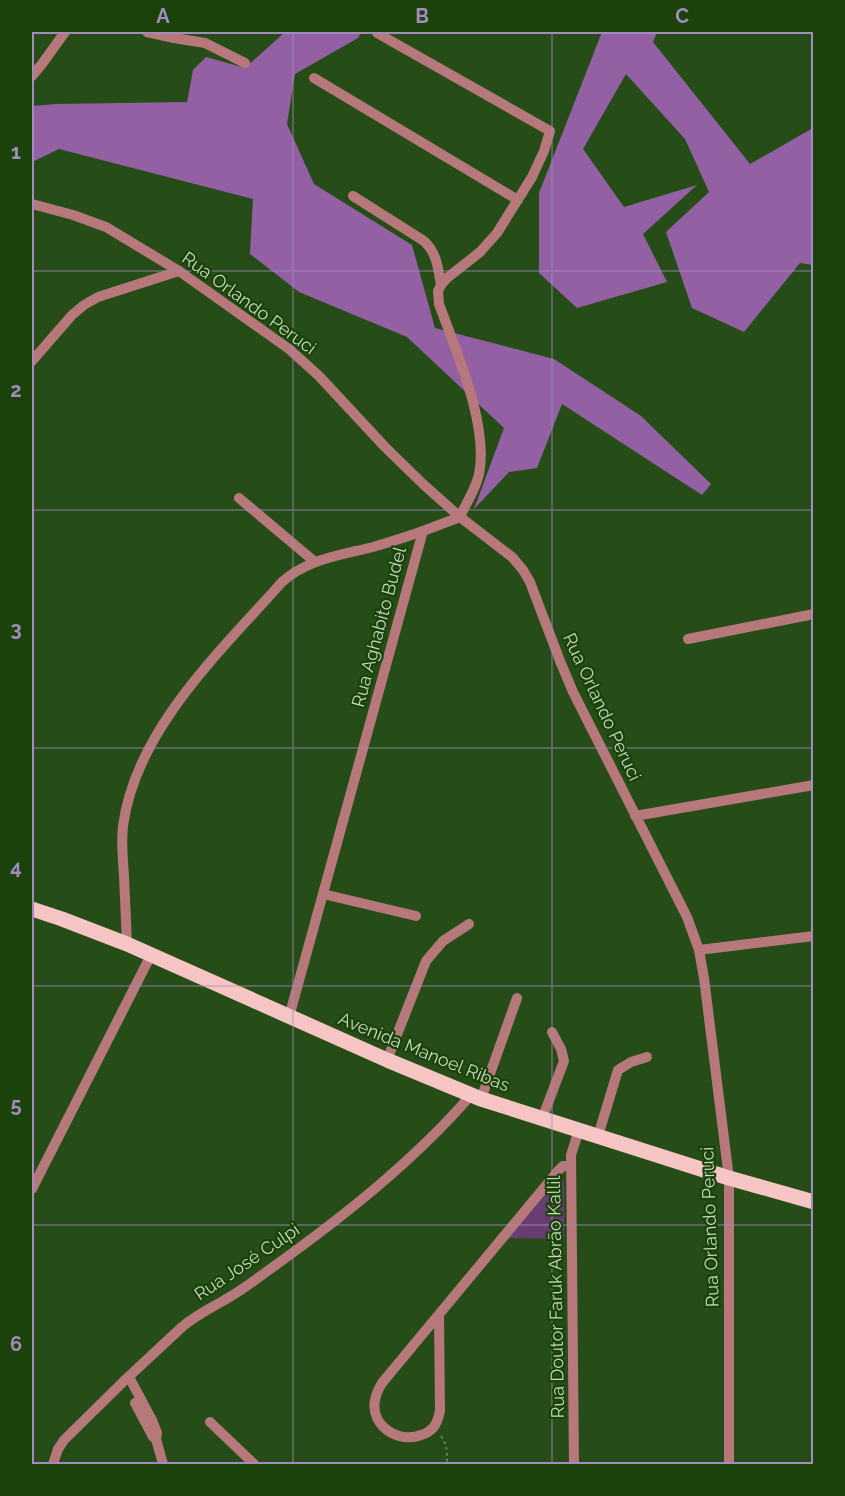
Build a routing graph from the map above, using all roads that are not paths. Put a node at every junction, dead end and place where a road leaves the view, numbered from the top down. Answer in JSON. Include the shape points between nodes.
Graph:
{"nodes":[{"id":1,"x":65,"y":32,"type":"edge"},
{"id":2,"x":147,"y":32,"type":"edge"},
{"id":3,"x":376,"y":33,"type":"dead end"},
{"id":4,"x":245,"y":63,"type":"dead end"},
{"id":5,"x":32,"y":76,"type":"edge"},
{"id":6,"x":314,"y":78,"type":"dead end"},
{"id":7,"x":352,"y":196,"type":"dead end"},
{"id":8,"x":518,"y":200,"type":"junction"},
{"id":9,"x":32,"y":204,"type":"edge"},
{"id":10,"x":179,"y":271,"type":"junction"},
{"id":11,"x":441,"y":285,"type":"junction"},
{"id":12,"x":32,"y":361,"type":"edge"},
{"id":13,"x":239,"y":498,"type":"dead end"},
{"id":14,"x":460,"y":517,"type":"junction"},
{"id":15,"x":423,"y":531,"type":"junction"},
{"id":16,"x":315,"y":562,"type":"junction"},
{"id":17,"x":813,"y":614,"type":"edge"},
{"id":18,"x":688,"y":639,"type":"dead end"},
{"id":19,"x":813,"y":784,"type":"edge"},
{"id":20,"x":635,"y":816,"type":"junction"},
{"id":21,"x":323,"y":894,"type":"junction"},
{"id":22,"x":32,"y":909,"type":"edge"},
{"id":23,"x":416,"y":916,"type":"dead end"},
{"id":24,"x":470,"y":924,"type":"dead end"},
{"id":25,"x":813,"y":936,"type":"edge"},
{"id":26,"x":127,"y":944,"type":"junction"},
{"id":27,"x":699,"y":950,"type":"junction"},
{"id":28,"x":151,"y":955,"type":"junction"},
{"id":29,"x":517,"y":998,"type":"dead end"},
{"id":30,"x":289,"y":1017,"type":"junction"},
{"id":31,"x":552,"y":1032,"type":"dead end"},
{"id":32,"x":647,"y":1057,"type":"dead end"},
{"id":33,"x":387,"y":1060,"type":"junction"},
{"id":34,"x":476,"y":1097,"type":"junction"},
{"id":35,"x":542,"y":1119,"type":"junction"},
{"id":36,"x":579,"y":1130,"type":"junction"},
{"id":37,"x":598,"y":1136,"type":"junction"},
{"id":38,"x":571,"y":1166,"type":"junction"},
{"id":39,"x":729,"y":1178,"type":"junction"},
{"id":40,"x":32,"y":1189,"type":"edge"},
{"id":41,"x":813,"y":1202,"type":"edge"},
{"id":42,"x":439,"y":1315,"type":"junction"},
{"id":43,"x":127,"y":1379,"type":"junction"},
{"id":44,"x":210,"y":1422,"type":"dead end"},
{"id":45,"x":53,"y":1464,"type":"edge"},
{"id":46,"x":163,"y":1464,"type":"edge"},
{"id":47,"x":254,"y":1464,"type":"edge"},
{"id":48,"x":574,"y":1464,"type":"edge"},
{"id":49,"x":729,"y":1464,"type":"edge"}],
"edges":[{"from":1,"to":5,"type":"street"},
{"from":2,"to":4,"type":"street","via":[[205,43]]},
{"from":3,"to":8,"type":"street","via":[[550,131],[539,164]]},
{"from":6,"to":8,"type":"street"},
{"from":7,"to":11,"type":"street","via":[[430,247]]},
{"from":8,"to":11,"type":"street","via":[[490,243]]},
{"from":9,"to":10,"type":"street","name":"Rua Orlando Peruci","via":[[106,227]]},
{"from":10,"to":12,"type":"street","via":[[84,305]]},
{"from":10,"to":14,"type":"street","name":"Rua Orlando Peruci","via":[[289,349]]},
{"from":11,"to":14,"type":"street","via":[[438,298],[469,389],[480,445],[478,476]]},
{"from":13,"to":16,"type":"street"},
{"from":14,"to":15,"type":"street","name":"Rua Aghabito Budel"},
{"from":14,"to":20,"type":"street","name":"Rua Orlando Peruci","via":[[523,570],[569,682]]},
{"from":15,"to":16,"type":"street"},
{"from":15,"to":21,"type":"street","name":"Rua Aghabito Budel"},
{"from":16,"to":26,"type":"street","via":[[282,582],[204,669],[150,747],[131,791],[123,828]]},
{"from":17,"to":18,"type":"street"},
{"from":19,"to":20,"type":"street"},
{"from":20,"to":27,"type":"street","name":"Rua Orlando Peruci","via":[[687,917]]},
{"from":21,"to":23,"type":"street"},
{"from":21,"to":30,"type":"street","name":"Rua Aghabito Budel"},
{"from":22,"to":26,"type":"main road","name":"Avenida Manoel Ribas"},
{"from":24,"to":33,"type":"street","via":[[443,941],[426,961]]},
{"from":25,"to":27,"type":"street"},
{"from":26,"to":28,"type":"main road","name":"Avenida Manoel Ribas"},
{"from":27,"to":39,"type":"street","name":"Rua Orlando Peruci"},
{"from":28,"to":30,"type":"main road","name":"Avenida Manoel Ribas"},
{"from":28,"to":40,"type":"street"},
{"from":29,"to":34,"type":"street"},
{"from":30,"to":33,"type":"main road","name":"Avenida Manoel Ribas"},
{"from":31,"to":35,"type":"street","via":[[564,1061]]},
{"from":32,"to":37,"type":"street","via":[[618,1070]]},
{"from":33,"to":34,"type":"main road","name":"Avenida Manoel Ribas"},
{"from":34,"to":35,"type":"main road","name":"Avenida Manoel Ribas"},
{"from":34,"to":43,"type":"street","name":"Rua José Culpi","via":[[380,1184],[242,1289],[191,1320]]},
{"from":35,"to":36,"type":"main road","name":"Avenida Manoel Ribas"},
{"from":36,"to":37,"type":"main road","name":"Avenida Manoel Ribas"},
{"from":36,"to":38,"type":"street","name":"Rua Doutor Faruk Abrão Kallil"},
{"from":37,"to":39,"type":"main road","name":"Avenida Manoel Ribas"},
{"from":38,"to":42,"type":"street","via":[[561,1168]]},
{"from":38,"to":48,"type":"street","name":"Rua Doutor Faruk Abrão Kallil"},
{"from":39,"to":41,"type":"main road","name":"Avenida Manoel Ribas"},
{"from":39,"to":49,"type":"street","name":"Rua Orlando Peruci"},
{"from":42,"to":42,"type":"street","via":[[440,1411],[427,1433],[409,1438],[393,1435],[378,1419],[375,1400],[382,1383]]},
{"from":43,"to":45,"type":"street","name":"Rua José Culpi","via":[[64,1440]]},
{"from":43,"to":46,"type":"street","via":[[152,1420]]},
{"from":44,"to":47,"type":"street"}]}
